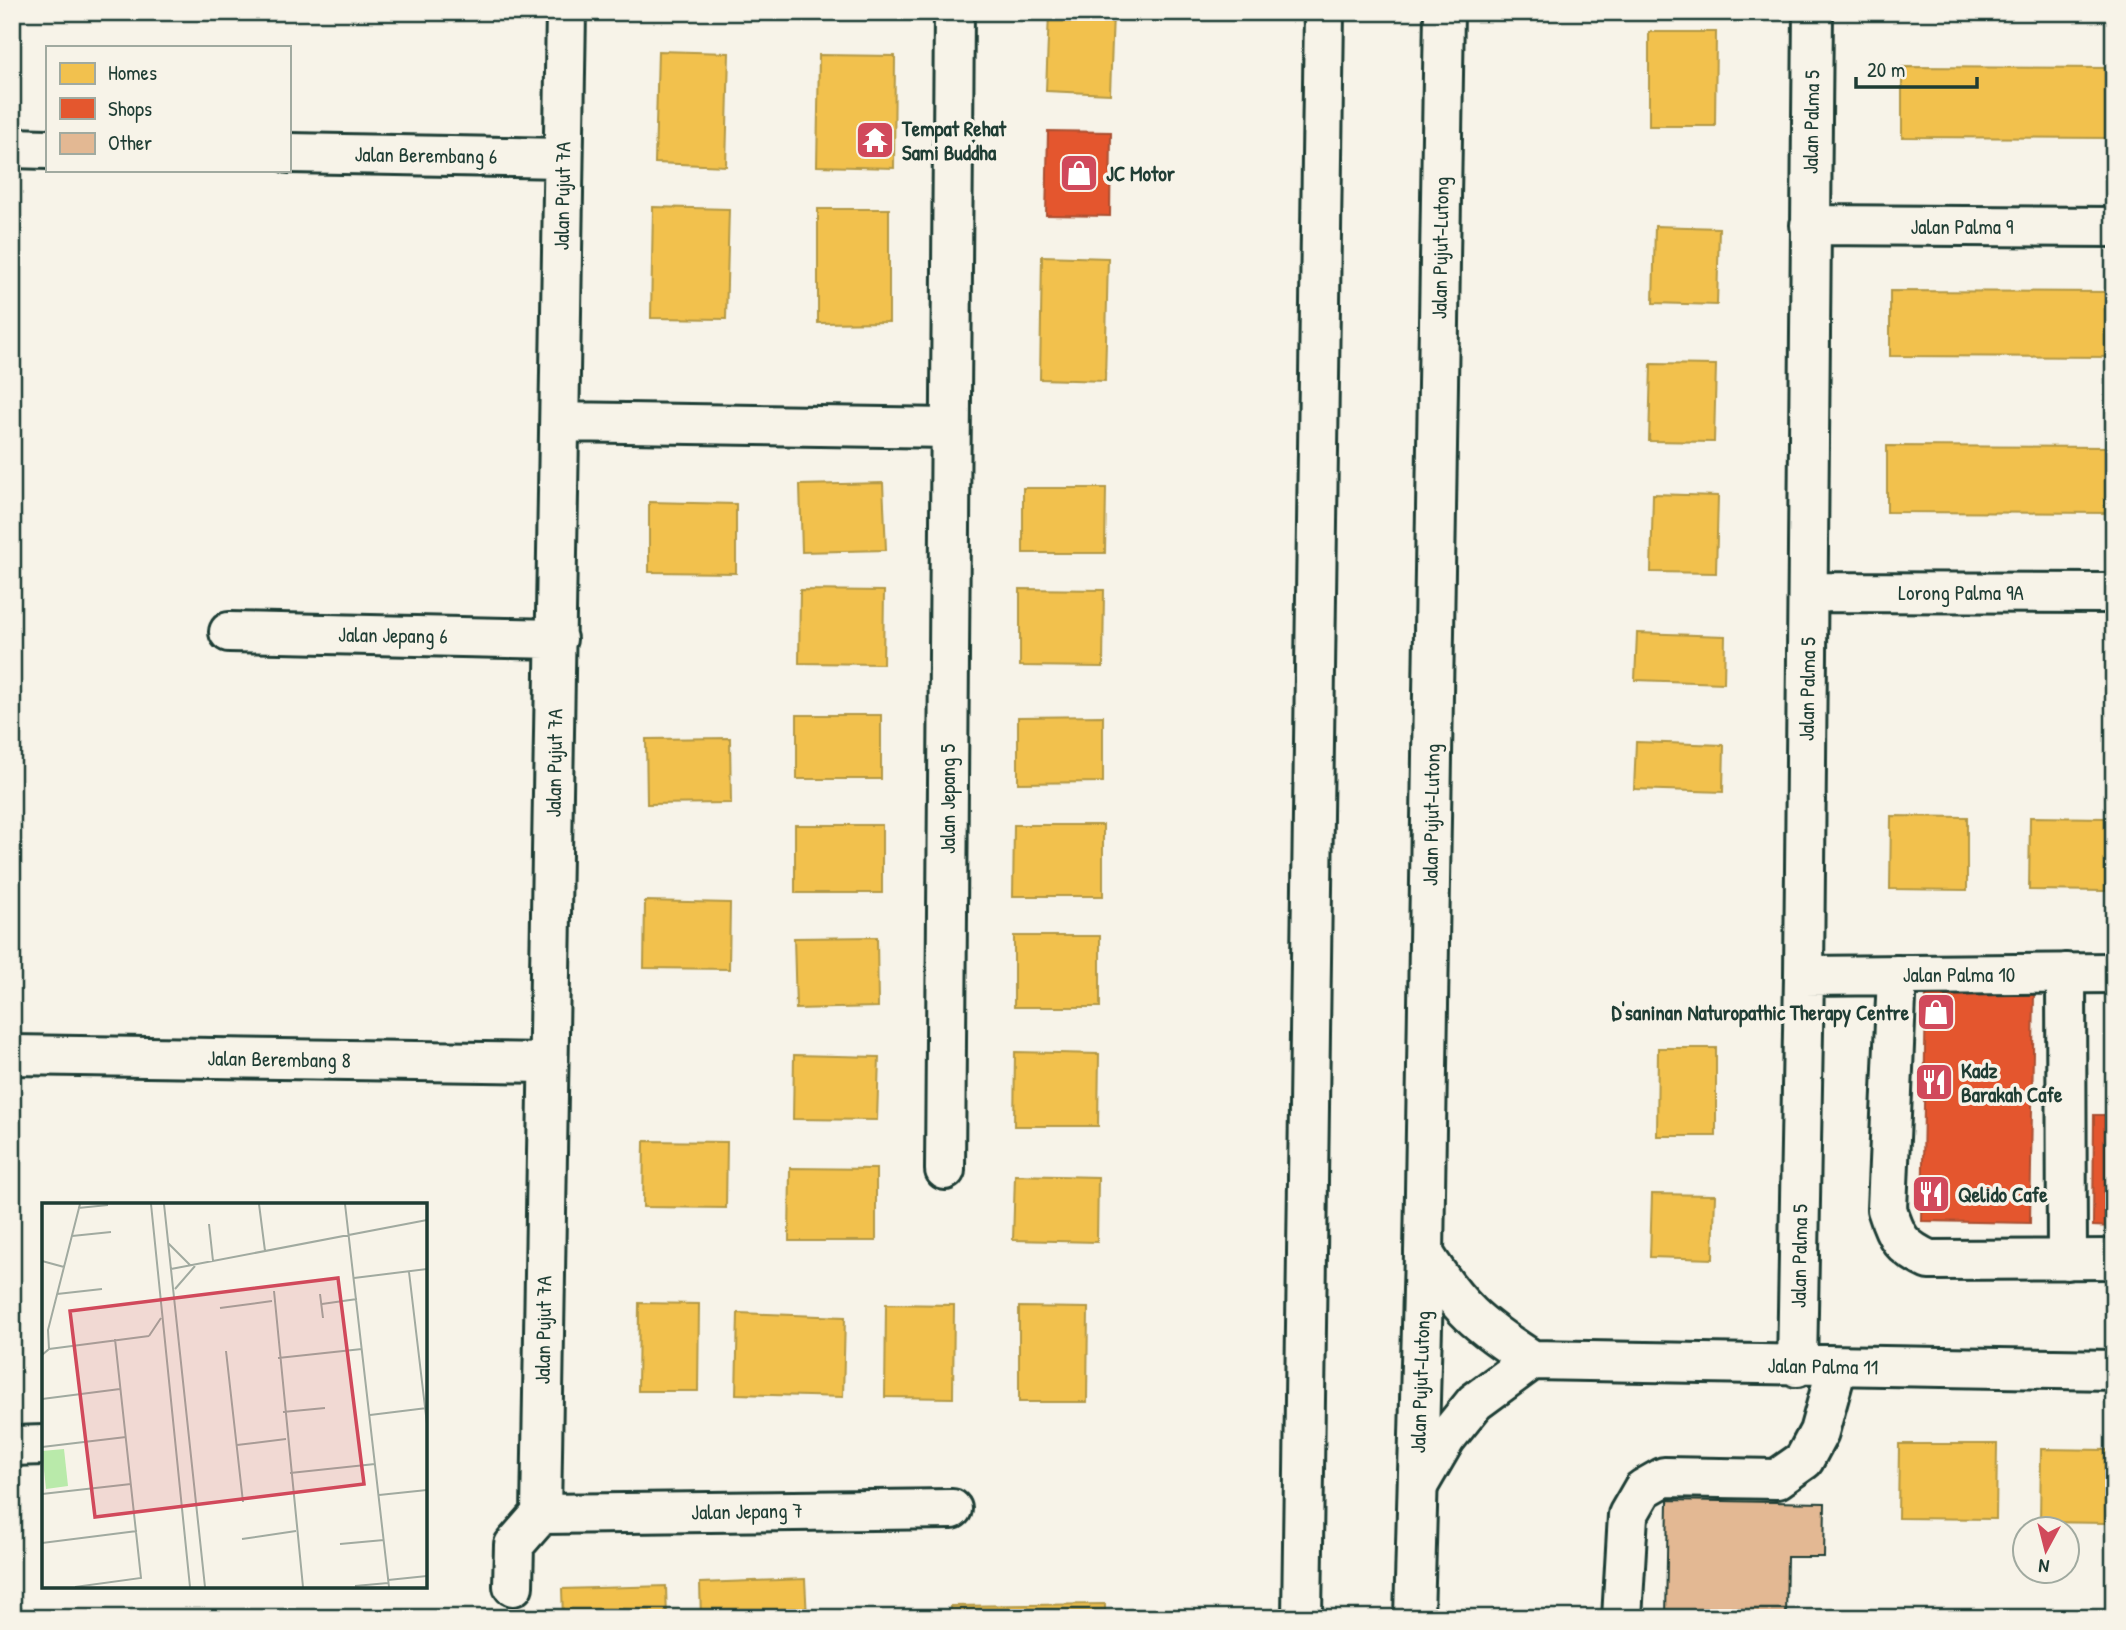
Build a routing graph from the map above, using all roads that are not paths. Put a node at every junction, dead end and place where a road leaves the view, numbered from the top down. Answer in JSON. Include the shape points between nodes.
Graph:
{"nodes":[{"id":1,"x":566,"y":12,"type":"edge"},
{"id":2,"x":954,"y":12,"type":"edge"},
{"id":3,"x":1324,"y":12,"type":"edge"},
{"id":4,"x":1444,"y":12,"type":"edge"},
{"id":5,"x":1812,"y":12,"type":"edge"},
{"id":6,"x":12,"y":148,"type":"edge"},
{"id":7,"x":46,"y":149,"type":"edge"},
{"id":8,"x":290,"y":153,"type":"edge"},
{"id":9,"x":562,"y":158,"type":"junction"},
{"id":10,"x":1810,"y":226,"type":"junction"},
{"id":11,"x":2114,"y":228,"type":"edge"},
{"id":12,"x":561,"y":422,"type":"junction"},
{"id":13,"x":950,"y":428,"type":"junction"},
{"id":14,"x":1808,"y":592,"type":"junction"},
{"id":15,"x":2114,"y":593,"type":"edge"},
{"id":16,"x":229,"y":632,"type":"dead end"},
{"id":17,"x":557,"y":639,"type":"junction"},
{"id":18,"x":2067,"y":973,"type":"junction"},
{"id":19,"x":2114,"y":973,"type":"edge"},
{"id":20,"x":1897,"y":975,"type":"junction"},
{"id":21,"x":1804,"y":976,"type":"junction"},
{"id":22,"x":12,"y":1055,"type":"edge"},
{"id":23,"x":547,"y":1063,"type":"junction"},
{"id":24,"x":945,"y":1170,"type":"dead end"},
{"id":25,"x":1424,"y":1254,"type":"junction"},
{"id":26,"x":2114,"y":1259,"type":"edge"},
{"id":27,"x":2067,"y":1260,"type":"junction"},
{"id":28,"x":1532,"y":1360,"type":"junction"},
{"id":29,"x":1797,"y":1367,"type":"junction"},
{"id":30,"x":1837,"y":1367,"type":"junction"},
{"id":31,"x":2114,"y":1370,"type":"edge"},
{"id":32,"x":42,"y":1445,"type":"edge"},
{"id":33,"x":12,"y":1447,"type":"edge"},
{"id":34,"x":1418,"y":1486,"type":"junction"},
{"id":35,"x":952,"y":1508,"type":"dead end"},
{"id":36,"x":541,"y":1514,"type":"junction"},
{"id":37,"x":513,"y":1586,"type":"dead end"},
{"id":38,"x":1302,"y":1618,"type":"edge"},
{"id":39,"x":1414,"y":1618,"type":"edge"},
{"id":40,"x":1622,"y":1618,"type":"edge"}],
"edges":[{"from":1,"to":9,"type":"main road","name":"Jalan Pujut 7A"},
{"from":2,"to":13,"type":"main road","name":"Jalan Jepang 5"},
{"from":3,"to":38,"type":"main road"},
{"from":4,"to":25,"type":"main road","name":"Jalan Pujut-Lutong"},
{"from":5,"to":10,"type":"main road","name":"Jalan Palma 5"},
{"from":6,"to":7,"type":"main road"},
{"from":8,"to":9,"type":"main road","name":"Jalan Berembang 6"},
{"from":9,"to":12,"type":"main road","name":"Jalan Pujut 7A"},
{"from":10,"to":11,"type":"main road","name":"Jalan Palma 9"},
{"from":10,"to":14,"type":"main road","name":"Jalan Palma 5"},
{"from":12,"to":13,"type":"main road"},
{"from":12,"to":17,"type":"main road","name":"Jalan Pujut 7A"},
{"from":13,"to":24,"type":"main road","name":"Jalan Jepang 5"},
{"from":14,"to":15,"type":"main road","name":"Lorong Palma 9A"},
{"from":14,"to":21,"type":"main road","name":"Jalan Palma 5"},
{"from":16,"to":17,"type":"main road","name":"Jalan Jepang 6"},
{"from":17,"to":23,"type":"main road","name":"Jalan Pujut 7A"},
{"from":18,"to":19,"type":"main road","name":"Jalan Palma 10"},
{"from":18,"to":20,"type":"main road","name":"Jalan Palma 10"},
{"from":18,"to":27,"type":"main road"},
{"from":20,"to":21,"type":"main road","name":"Jalan Palma 10"},
{"from":20,"to":27,"type":"main road","via":[[1887,1209],[1894,1232],[1907,1250],[1929,1259]]},
{"from":21,"to":29,"type":"main road","name":"Jalan Palma 5"},
{"from":22,"to":23,"type":"main road","name":"Jalan Berembang 8"},
{"from":23,"to":36,"type":"main road","name":"Jalan Pujut 7A"},
{"from":25,"to":28,"type":"main road","via":[[1460,1306],[1485,1330]]},
{"from":25,"to":34,"type":"main road","name":"Jalan Pujut-Lutong"},
{"from":26,"to":27,"type":"main road"},
{"from":28,"to":29,"type":"main road","name":"Jalan Palma 11"},
{"from":28,"to":34,"type":"main road","via":[[1475,1402],[1446,1438]]},
{"from":29,"to":30,"type":"main road","name":"Jalan Palma 11"},
{"from":30,"to":31,"type":"main road","name":"Jalan Palma 11"},
{"from":30,"to":40,"type":"main road","via":[[1809,1451],[1777,1479],[1664,1477],[1643,1489],[1628,1515]]},
{"from":32,"to":33,"type":"main road"},
{"from":34,"to":39,"type":"main road","name":"Jalan Pujut-Lutong"},
{"from":35,"to":36,"type":"main road","name":"Jalan Jepang 7"},
{"from":36,"to":37,"type":"main road","via":[[514,1545]]}]}
